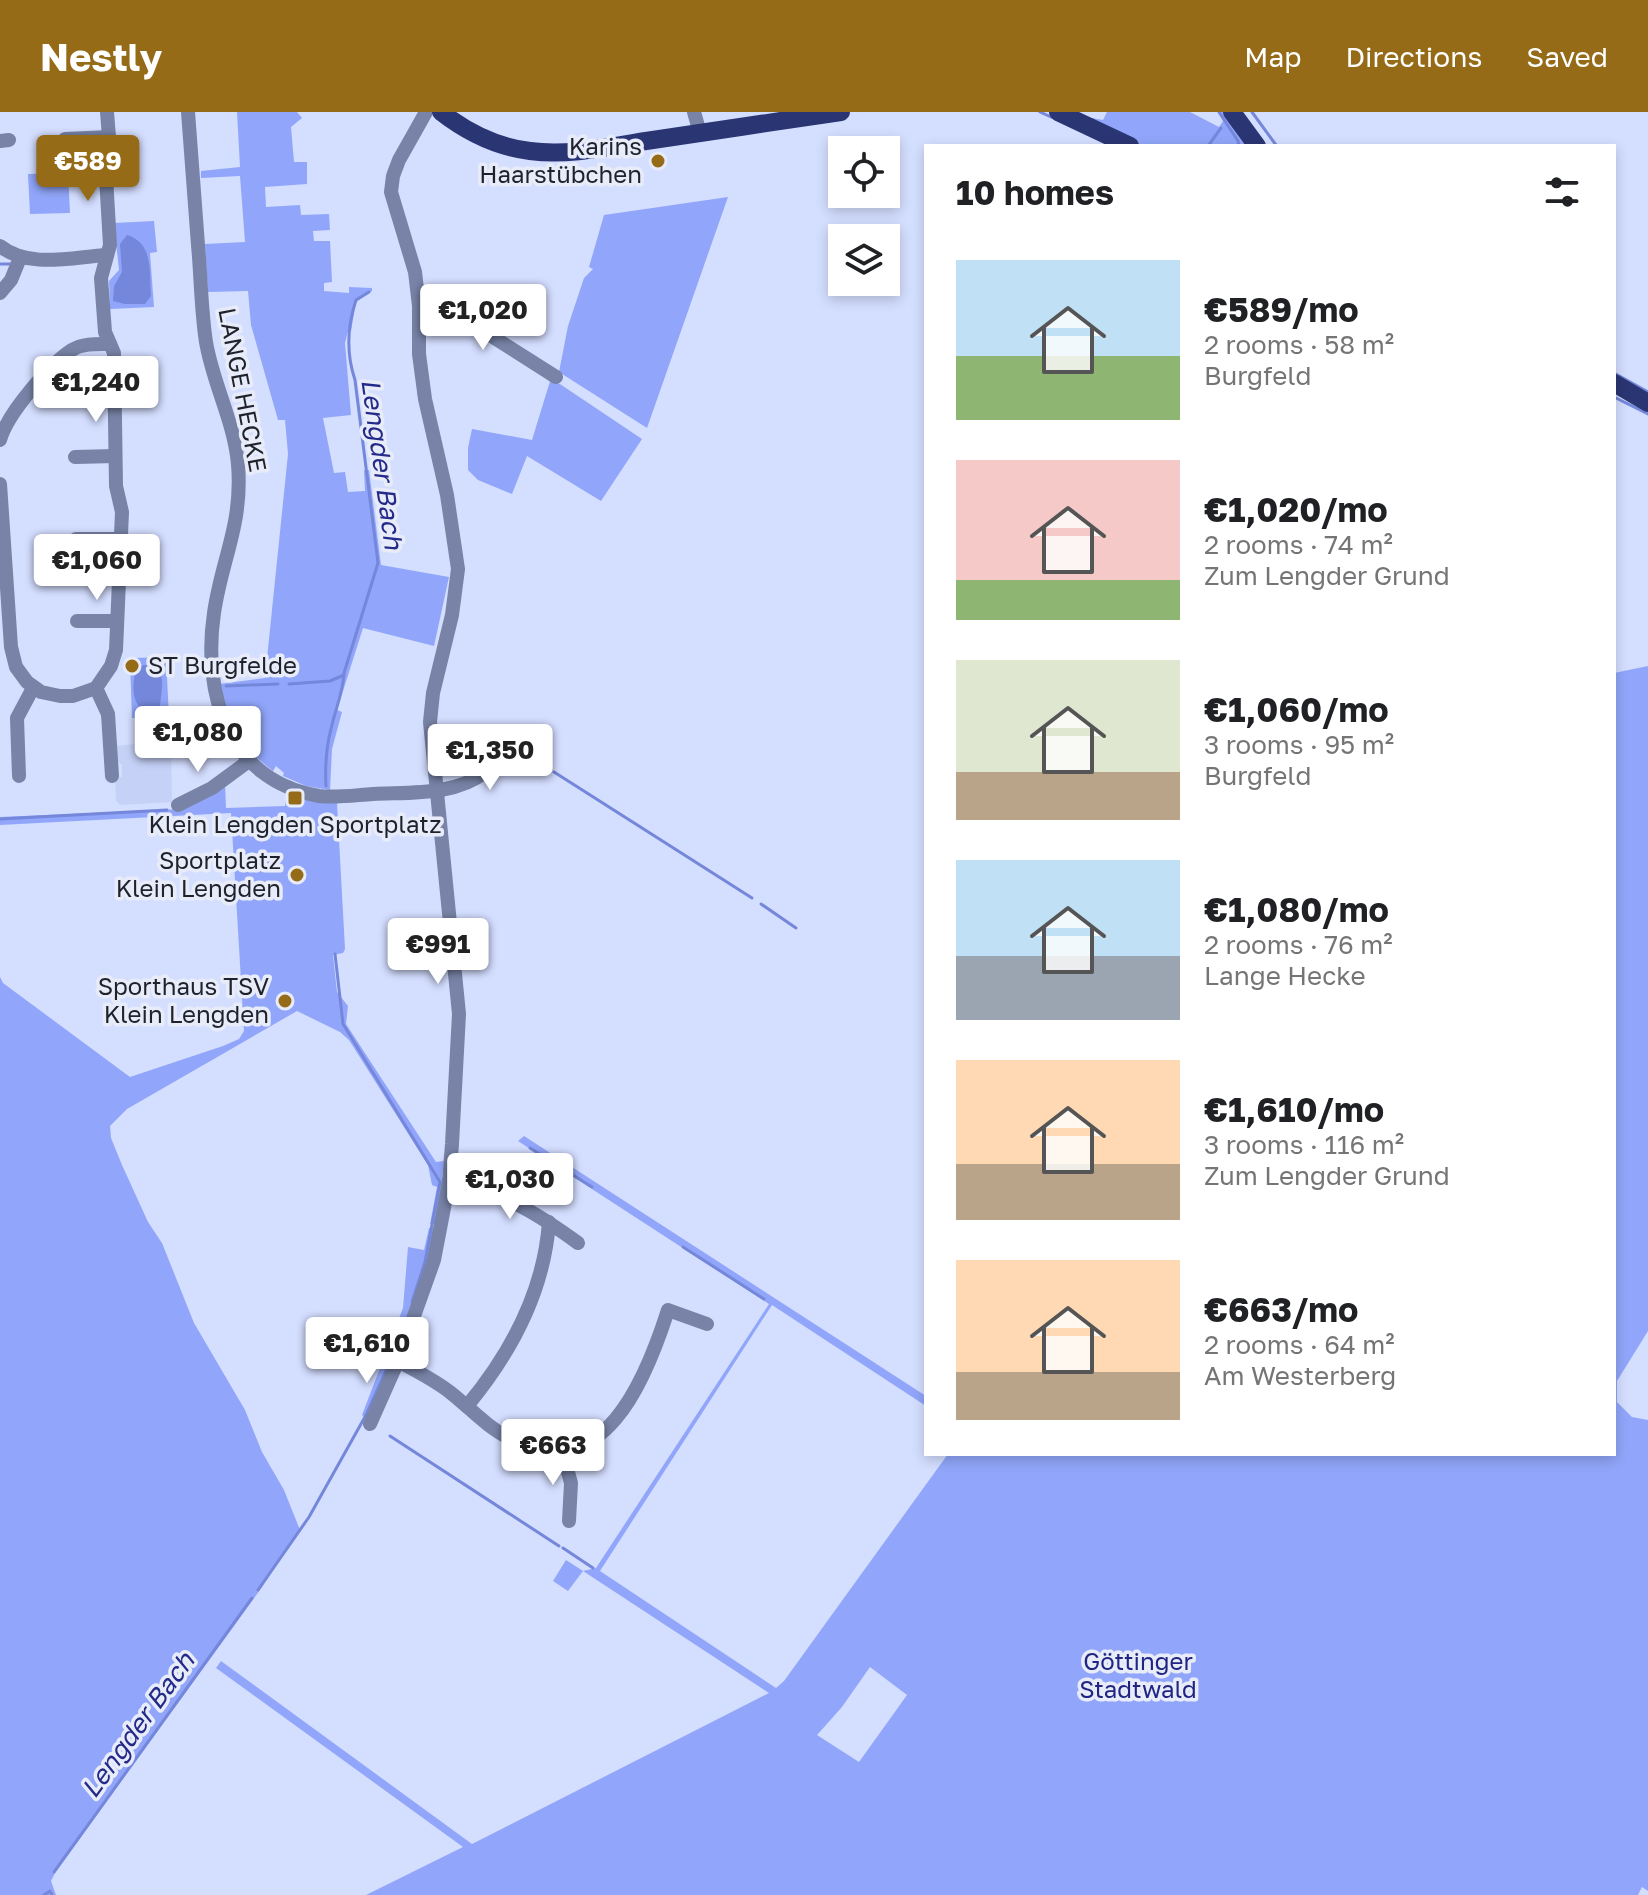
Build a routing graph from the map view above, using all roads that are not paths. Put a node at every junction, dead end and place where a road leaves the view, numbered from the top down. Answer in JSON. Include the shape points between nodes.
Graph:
{"nodes":[{"id":1,"x":107,"y":112,"type":"edge"},
{"id":2,"x":188,"y":112,"type":"edge"},
{"id":3,"x":426,"y":112,"type":"edge"},
{"id":4,"x":441,"y":112,"type":"edge"},
{"id":5,"x":694,"y":112,"type":"edge"},
{"id":6,"x":841,"y":112,"type":"edge"},
{"id":7,"x":1058,"y":112,"type":"edge"},
{"id":8,"x":1232,"y":112,"type":"edge"},
{"id":9,"x":700,"y":133,"type":"junction"},
{"id":10,"x":109,"y":137,"type":"junction"},
{"id":11,"x":65,"y":139,"type":"dead end"},
{"id":12,"x":1125,"y":144,"type":"edge"},
{"id":13,"x":1256,"y":144,"type":"edge"},
{"id":14,"x":0,"y":246,"type":"edge"},
{"id":15,"x":107,"y":255,"type":"junction"},
{"id":16,"x":20,"y":258,"type":"junction"},
{"id":17,"x":0,"y":293,"type":"edge"},
{"id":18,"x":419,"y":306,"type":"junction"},
{"id":19,"x":110,"y":344,"type":"junction"},
{"id":20,"x":556,"y":377,"type":"dead end"},
{"id":21,"x":1616,"y":384,"type":"edge"},
{"id":22,"x":1648,"y":403,"type":"edge"},
{"id":23,"x":0,"y":440,"type":"edge"},
{"id":24,"x":115,"y":456,"type":"junction"},
{"id":25,"x":75,"y":457,"type":"dead end"},
{"id":26,"x":0,"y":484,"type":"edge"},
{"id":27,"x":76,"y":539,"type":"dead end"},
{"id":28,"x":121,"y":539,"type":"junction"},
{"id":29,"x":77,"y":621,"type":"dead end"},
{"id":30,"x":117,"y":621,"type":"junction"},
{"id":31,"x":33,"y":688,"type":"junction"},
{"id":32,"x":96,"y":688,"type":"junction"},
{"id":33,"x":513,"y":741,"type":"dead end"},
{"id":34,"x":250,"y":760,"type":"junction"},
{"id":35,"x":19,"y":776,"type":"dead end"},
{"id":36,"x":112,"y":776,"type":"dead end"},
{"id":37,"x":436,"y":790,"type":"junction"},
{"id":38,"x":178,"y":805,"type":"dead end"},
{"id":39,"x":449,"y":1182,"type":"junction"},
{"id":40,"x":549,"y":1222,"type":"junction"},
{"id":41,"x":578,"y":1243,"type":"dead end"},
{"id":42,"x":707,"y":1324,"type":"dead end"},
{"id":43,"x":398,"y":1361,"type":"junction"},
{"id":44,"x":467,"y":1406,"type":"junction"},
{"id":45,"x":370,"y":1424,"type":"dead end"},
{"id":46,"x":562,"y":1450,"type":"junction"},
{"id":47,"x":569,"y":1521,"type":"dead end"}],
"edges":[{"from":1,"to":10,"type":"street"},
{"from":2,"to":34,"type":"street","name":"LANGE HECKE","via":[[206,343],[232,429],[239,475],[236,527],[213,617],[213,684],[223,723]]},
{"from":3,"to":18,"type":"street","via":[[391,183]]},
{"from":4,"to":9,"type":"main road","via":[[473,134],[531,151],[567,152]]},
{"from":5,"to":9,"type":"street"},
{"from":6,"to":9,"type":"main road"},
{"from":7,"to":12,"type":"main road"},
{"from":8,"to":13,"type":"main road"},
{"from":10,"to":11,"type":"street"},
{"from":10,"to":15,"type":"street"},
{"from":14,"to":16,"type":"street"},
{"from":15,"to":16,"type":"street"},
{"from":15,"to":19,"type":"street","via":[[101,278]]},
{"from":16,"to":17,"type":"street"},
{"from":18,"to":20,"type":"street","via":[[471,323]]},
{"from":18,"to":37,"type":"street","via":[[426,410],[458,569],[433,693]]},
{"from":19,"to":23,"type":"street","via":[[81,346],[62,358],[11,416]]},
{"from":19,"to":24,"type":"street"},
{"from":21,"to":22,"type":"main road"},
{"from":24,"to":25,"type":"street"},
{"from":24,"to":28,"type":"street"},
{"from":26,"to":31,"type":"street","via":[[13,657]]},
{"from":27,"to":28,"type":"street"},
{"from":28,"to":30,"type":"street"},
{"from":29,"to":30,"type":"street"},
{"from":30,"to":32,"type":"street","via":[[114,659]]},
{"from":31,"to":32,"type":"street","via":[[73,696]]},
{"from":31,"to":35,"type":"street","via":[[17,718]]},
{"from":32,"to":36,"type":"street","via":[[108,714]]},
{"from":33,"to":37,"type":"street","name":"LANGE HECKE","via":[[477,778]]},
{"from":34,"to":37,"type":"street","name":"LANGE HECKE","via":[[275,779],[316,795]]},
{"from":34,"to":38,"type":"street"},
{"from":37,"to":39,"type":"street","via":[[459,1014]]},
{"from":39,"to":40,"type":"street","via":[[501,1195]]},
{"from":39,"to":43,"type":"street","via":[[434,1260]]},
{"from":40,"to":41,"type":"street"},
{"from":40,"to":44,"type":"street","via":[[539,1282],[523,1321]]},
{"from":42,"to":46,"type":"street","via":[[668,1310],[642,1378],[616,1418],[593,1440]]},
{"from":43,"to":44,"type":"street"},
{"from":43,"to":45,"type":"street"},
{"from":44,"to":46,"type":"street","via":[[510,1439]]},
{"from":46,"to":47,"type":"street","via":[[571,1483]]}]}
